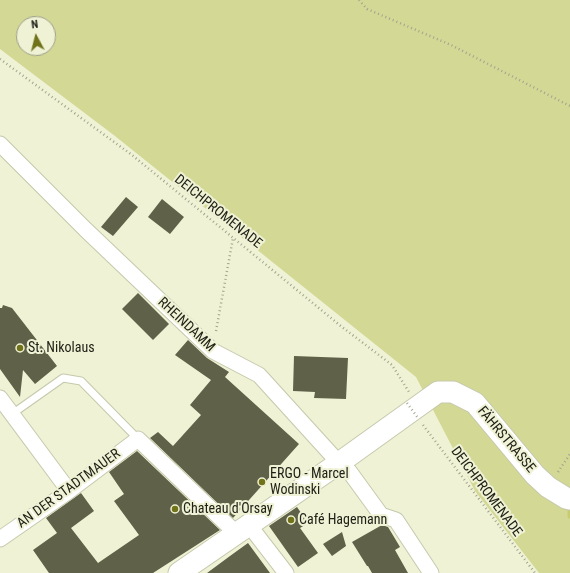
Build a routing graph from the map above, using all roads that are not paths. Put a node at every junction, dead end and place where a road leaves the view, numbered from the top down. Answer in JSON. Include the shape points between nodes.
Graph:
{"nodes":[{"id":1,"x":0,"y":144,"type":"edge"},
{"id":2,"x":0,"y":398,"type":"edge"},
{"id":3,"x":12,"y":414,"type":"junction"},
{"id":4,"x":138,"y":439,"type":"junction"},
{"id":5,"x":339,"y":463,"type":"junction"},
{"id":6,"x":69,"y":491,"type":"junction"},
{"id":7,"x":570,"y":499,"type":"edge"},
{"id":8,"x":243,"y":530,"type":"junction"},
{"id":9,"x":0,"y":538,"type":"edge"},
{"id":10,"x":179,"y":573,"type":"edge"},
{"id":11,"x":286,"y":573,"type":"edge"},
{"id":12,"x":431,"y":573,"type":"edge"}],
"edges":[{"from":1,"to":5,"type":"street","name":"RHEINDAMM","via":[[213,351],[259,375]]},
{"from":2,"to":3,"type":"street"},
{"from":3,"to":4,"type":"lane","via":[[63,378],[81,381]]},
{"from":3,"to":6,"type":"street"},
{"from":4,"to":6,"type":"street","name":"AN DER STADTMAUER"},
{"from":4,"to":8,"type":"street"},
{"from":5,"to":7,"type":"main road","name":"FÄHRSTRASSE","via":[[438,392],[453,392],[475,403],[535,475],[548,487]]},
{"from":5,"to":8,"type":"main road","name":"FÄHRSTRASSE"},
{"from":5,"to":12,"type":"street","name":"RHEINDAMM","via":[[349,471],[381,515],[396,520]]},
{"from":6,"to":9,"type":"street","name":"AN DER STADTMAUER"},
{"from":8,"to":10,"type":"main road"},
{"from":8,"to":11,"type":"street"}]}
